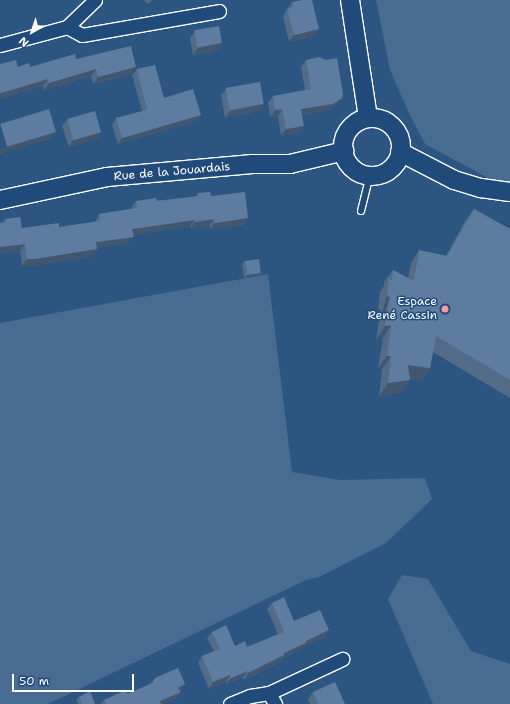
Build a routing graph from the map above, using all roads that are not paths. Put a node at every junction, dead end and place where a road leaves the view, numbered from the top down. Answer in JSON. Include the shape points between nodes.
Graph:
{"nodes":[{"id":1,"x":95,"y":0,"type":"edge"},
{"id":2,"x":350,"y":0,"type":"edge"},
{"id":3,"x":219,"y":11,"type":"dead end"},
{"id":4,"x":67,"y":26,"type":"junction"},
{"id":5,"x":0,"y":45,"type":"edge"},
{"id":6,"x":368,"y":118,"type":"junction"},
{"id":7,"x":344,"y":151,"type":"junction"},
{"id":8,"x":400,"y":152,"type":"junction"},
{"id":9,"x":370,"y":175,"type":"junction"},
{"id":10,"x":510,"y":192,"type":"edge"},
{"id":11,"x":0,"y":200,"type":"edge"},
{"id":12,"x":361,"y":212,"type":"dead end"},
{"id":13,"x":342,"y":659,"type":"dead end"},
{"id":14,"x":272,"y":698,"type":"edge"},
{"id":15,"x":230,"y":704,"type":"edge"}],
"edges":[{"from":1,"to":4,"type":"street"},
{"from":2,"to":6,"type":"main road"},
{"from":3,"to":4,"type":"street","via":[[82,35]]},
{"from":4,"to":5,"type":"street"},
{"from":6,"to":7,"type":"main road","via":[[350,130],[344,142]]},
{"from":6,"to":8,"type":"main road","via":[[376,118],[391,125],[399,137]]},
{"from":7,"to":9,"type":"main road","via":[[352,167],[360,173]]},
{"from":7,"to":11,"type":"main road","name":"Rue de la Jouardais","via":[[290,164],[252,164],[107,177]]},
{"from":8,"to":9,"type":"main road","via":[[398,160],[390,169],[378,175]]},
{"from":8,"to":10,"type":"main road","via":[[454,180],[481,188]]},
{"from":9,"to":12,"type":"lane"},
{"from":13,"to":14,"type":"street"},
{"from":14,"to":15,"type":"street","via":[[250,696]]}]}
